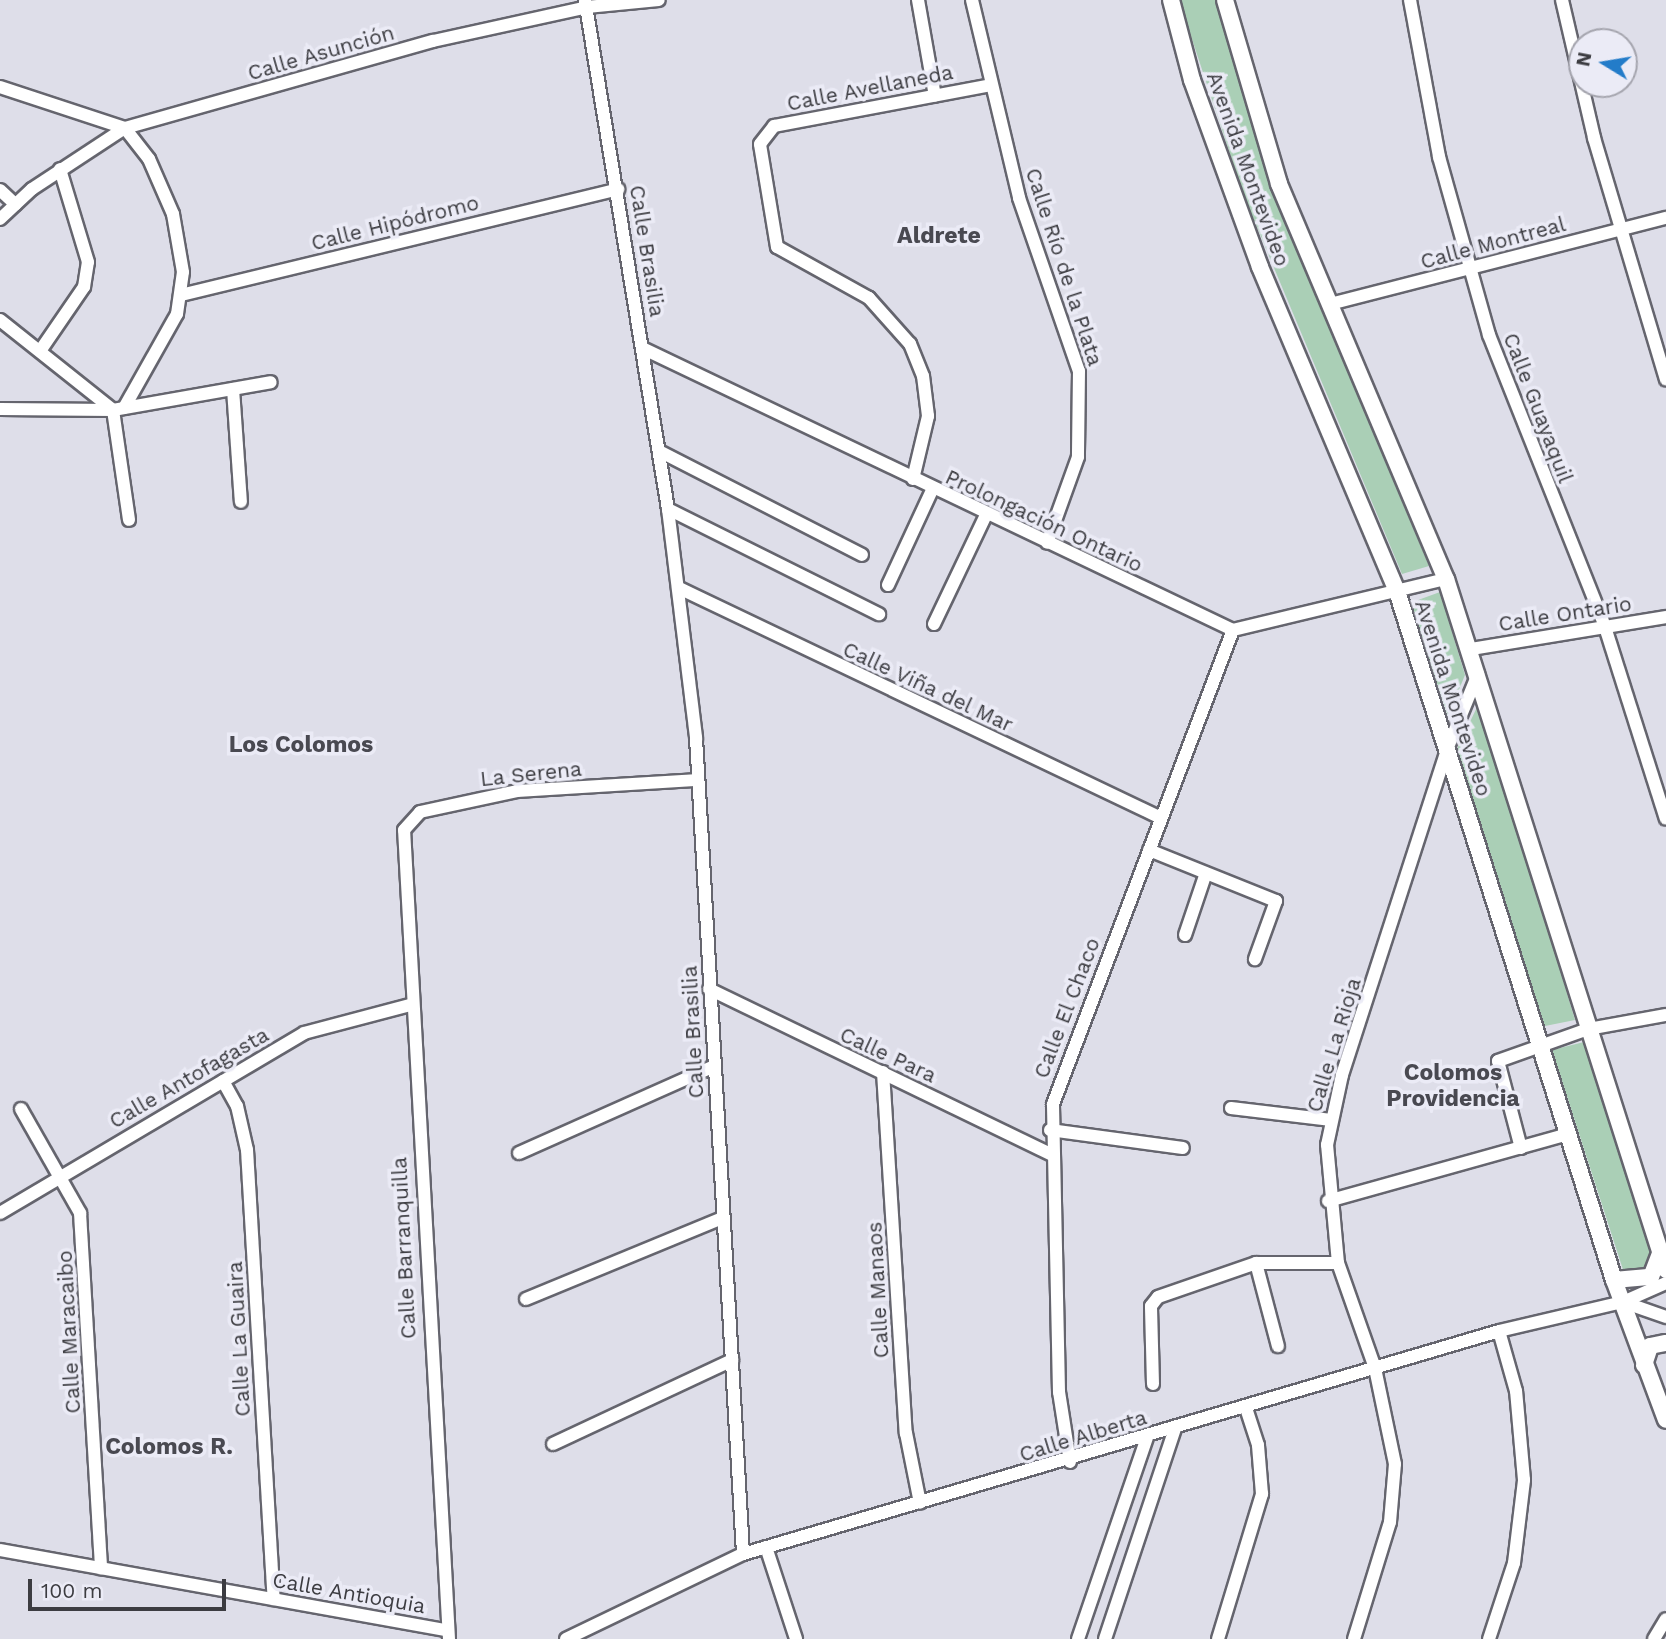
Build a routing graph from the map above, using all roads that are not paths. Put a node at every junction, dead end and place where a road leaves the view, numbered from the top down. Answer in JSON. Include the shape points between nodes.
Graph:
{"nodes":[{"id":1,"x":659,"y":0,"type":"edge"},
{"id":2,"x":918,"y":0,"type":"edge"},
{"id":3,"x":972,"y":0,"type":"edge"},
{"id":4,"x":1171,"y":0,"type":"edge"},
{"id":5,"x":1225,"y":0,"type":"edge"},
{"id":6,"x":1410,"y":0,"type":"edge"},
{"id":7,"x":1562,"y":0,"type":"edge"},
{"id":8,"x":586,"y":4,"type":"edge"},
{"id":9,"x":990,"y":85,"type":"junction"},
{"id":10,"x":0,"y":87,"type":"edge"},
{"id":11,"x":935,"y":96,"type":"junction"},
{"id":12,"x":125,"y":128,"type":"junction"},
{"id":13,"x":60,"y":169,"type":"junction"},
{"id":14,"x":618,"y":189,"type":"junction"},
{"id":15,"x":0,"y":190,"type":"edge"},
{"id":16,"x":15,"y":204,"type":"junction"},
{"id":17,"x":1666,"y":218,"type":"edge"},
{"id":18,"x":0,"y":219,"type":"edge"},
{"id":19,"x":1619,"y":230,"type":"junction"},
{"id":20,"x":1469,"y":270,"type":"junction"},
{"id":21,"x":181,"y":295,"type":"junction"},
{"id":22,"x":1330,"y":304,"type":"junction"},
{"id":23,"x":0,"y":320,"type":"edge"},
{"id":24,"x":642,"y":348,"type":"junction"},
{"id":25,"x":40,"y":351,"type":"junction"},
{"id":26,"x":1666,"y":379,"type":"edge"},
{"id":27,"x":271,"y":382,"type":"dead end"},
{"id":28,"x":233,"y":389,"type":"junction"},
{"id":29,"x":0,"y":409,"type":"edge"},
{"id":30,"x":119,"y":409,"type":"junction"},
{"id":31,"x":659,"y":451,"type":"junction"},
{"id":32,"x":913,"y":479,"type":"junction"},
{"id":33,"x":932,"y":490,"type":"junction"},
{"id":34,"x":241,"y":502,"type":"dead end"},
{"id":35,"x":668,"y":509,"type":"junction"},
{"id":36,"x":986,"y":515,"type":"junction"},
{"id":37,"x":129,"y":520,"type":"dead end"},
{"id":38,"x":1047,"y":543,"type":"junction"},
{"id":39,"x":862,"y":555,"type":"dead end"},
{"id":40,"x":1446,"y":579,"type":"junction"},
{"id":41,"x":888,"y":585,"type":"dead end"},
{"id":42,"x":679,"y":588,"type":"junction"},
{"id":43,"x":1397,"y":591,"type":"junction"},
{"id":44,"x":879,"y":614,"type":"dead end"},
{"id":45,"x":1666,"y":617,"type":"edge"},
{"id":46,"x":934,"y":624,"type":"dead end"},
{"id":47,"x":1605,"y":627,"type":"junction"},
{"id":48,"x":1233,"y":630,"type":"junction"},
{"id":49,"x":1471,"y":649,"type":"junction"},
{"id":50,"x":1479,"y":674,"type":"junction"},
{"id":51,"x":1448,"y":747,"type":"junction"},
{"id":52,"x":695,"y":780,"type":"junction"},
{"id":53,"x":1161,"y":818,"type":"junction"},
{"id":54,"x":1666,"y":819,"type":"edge"},
{"id":55,"x":1149,"y":850,"type":"junction"},
{"id":56,"x":401,"y":853,"type":"joint"},
{"id":57,"x":1206,"y":873,"type":"junction"},
{"id":58,"x":1185,"y":935,"type":"dead end"},
{"id":59,"x":1255,"y":959,"type":"dead end"},
{"id":60,"x":709,"y":989,"type":"junction"},
{"id":61,"x":410,"y":1005,"type":"junction"},
{"id":62,"x":1666,"y":1015,"type":"edge"},
{"id":63,"x":1588,"y":1029,"type":"junction"},
{"id":64,"x":1539,"y":1045,"type":"junction"},
{"id":65,"x":714,"y":1066,"type":"junction"},
{"id":66,"x":883,"y":1072,"type":"junction"},
{"id":67,"x":223,"y":1081,"type":"junction"},
{"id":68,"x":1231,"y":1108,"type":"dead end"},
{"id":69,"x":20,"y":1109,"type":"dead end"},
{"id":70,"x":1331,"y":1120,"type":"junction"},
{"id":71,"x":1051,"y":1130,"type":"junction"},
{"id":72,"x":1568,"y":1134,"type":"junction"},
{"id":73,"x":1183,"y":1148,"type":"dead end"},
{"id":74,"x":1521,"y":1148,"type":"junction"},
{"id":75,"x":519,"y":1153,"type":"dead end"},
{"id":76,"x":1051,"y":1154,"type":"junction"},
{"id":77,"x":60,"y":1177,"type":"junction"},
{"id":78,"x":1328,"y":1201,"type":"junction"},
{"id":79,"x":0,"y":1213,"type":"edge"},
{"id":80,"x":723,"y":1218,"type":"junction"},
{"id":81,"x":1660,"y":1253,"type":"junction"},
{"id":82,"x":1256,"y":1263,"type":"junction"},
{"id":83,"x":1338,"y":1263,"type":"junction"},
{"id":84,"x":1666,"y":1270,"type":"edge"},
{"id":85,"x":1614,"y":1280,"type":"junction"},
{"id":86,"x":1666,"y":1283,"type":"edge"},
{"id":87,"x":526,"y":1299,"type":"dead end"},
{"id":88,"x":1623,"y":1301,"type":"junction"},
{"id":89,"x":1666,"y":1317,"type":"edge"},
{"id":90,"x":1499,"y":1331,"type":"junction"},
{"id":91,"x":1666,"y":1343,"type":"edge"},
{"id":92,"x":1278,"y":1346,"type":"dead end"},
{"id":93,"x":732,"y":1360,"type":"junction"},
{"id":94,"x":1644,"y":1365,"type":"junction"},
{"id":95,"x":1375,"y":1368,"type":"junction"},
{"id":96,"x":1153,"y":1384,"type":"dead end"},
{"id":97,"x":1246,"y":1407,"type":"junction"},
{"id":98,"x":1666,"y":1420,"type":"edge"},
{"id":99,"x":1175,"y":1428,"type":"junction"},
{"id":100,"x":1147,"y":1437,"type":"junction"},
{"id":101,"x":553,"y":1444,"type":"dead end"},
{"id":102,"x":1070,"y":1462,"type":"junction"},
{"id":103,"x":920,"y":1503,"type":"junction"},
{"id":104,"x":765,"y":1547,"type":"junction"},
{"id":105,"x":0,"y":1550,"type":"edge"},
{"id":106,"x":743,"y":1554,"type":"junction"},
{"id":107,"x":101,"y":1568,"type":"junction"},
{"id":108,"x":274,"y":1599,"type":"junction"},
{"id":109,"x":1666,"y":1619,"type":"edge"},
{"id":110,"x":446,"y":1635,"type":"edge"},
{"id":111,"x":566,"y":1639,"type":"edge"},
{"id":112,"x":796,"y":1639,"type":"edge"},
{"id":113,"x":1078,"y":1639,"type":"edge"},
{"id":114,"x":1105,"y":1639,"type":"edge"},
{"id":115,"x":1218,"y":1639,"type":"edge"},
{"id":116,"x":1353,"y":1639,"type":"edge"},
{"id":117,"x":1489,"y":1639,"type":"edge"},
{"id":118,"x":1654,"y":1639,"type":"edge"}],
"edges":[{"from":1,"to":8,"type":"street","name":"Calle Asunción"},
{"from":2,"to":11,"type":"street"},
{"from":3,"to":9,"type":"street","name":"Calle Río de la Plata"},
{"from":4,"to":43,"type":"street","name":"Avenida Montevideo","via":[[1192,80],[1261,267]]},
{"from":5,"to":22,"type":"street","name":"Avenida Montevideo","via":[[1279,184]]},
{"from":6,"to":20,"type":"street","name":"Calle Guayaquil","via":[[1439,157]]},
{"from":7,"to":19,"type":"street"},
{"from":8,"to":12,"type":"street","name":"Calle Asunción","via":[[433,41]]},
{"from":8,"to":14,"type":"street","name":"Calle Brasilia"},
{"from":9,"to":11,"type":"street","name":"Calle Avellaneda"},
{"from":9,"to":38,"type":"street","name":"Calle Río de la Plata","via":[[1027,224],[1074,347],[1082,391],[1078,457]]},
{"from":10,"to":12,"type":"street"},
{"from":11,"to":32,"type":"street","name":"Calle Avellaneda","via":[[774,126],[760,144],[777,247],[869,298],[910,344],[923,376],[928,416]]},
{"from":12,"to":13,"type":"street","name":"Calle Asunción"},
{"from":12,"to":21,"type":"street","via":[[149,159],[173,214]]},
{"from":13,"to":16,"type":"street","name":"Calle Asunción"},
{"from":13,"to":25,"type":"street","via":[[88,262],[84,287]]},
{"from":14,"to":21,"type":"street","name":"Calle Hipódromo"},
{"from":14,"to":24,"type":"street","name":"Calle Brasilia"},
{"from":15,"to":16,"type":"street"},
{"from":16,"to":18,"type":"street","name":"Calle Asunción"},
{"from":17,"to":19,"type":"street","name":"Calle Montreal"},
{"from":19,"to":20,"type":"street","name":"Calle Montreal"},
{"from":19,"to":26,"type":"street"},
{"from":20,"to":22,"type":"street","name":"Calle Montreal"},
{"from":20,"to":47,"type":"street","name":"Calle Guayaquil","via":[[1515,408]]},
{"from":21,"to":30,"type":"street","via":[[162,344]]},
{"from":22,"to":40,"type":"street","name":"Avenida Montevideo"},
{"from":23,"to":25,"type":"street"},
{"from":24,"to":31,"type":"street","name":"Calle Brasilia"},
{"from":24,"to":32,"type":"street","name":"Prolongación Ontario"},
{"from":25,"to":30,"type":"street"},
{"from":27,"to":28,"type":"street"},
{"from":28,"to":30,"type":"street"},
{"from":28,"to":34,"type":"street"},
{"from":29,"to":30,"type":"street"},
{"from":30,"to":37,"type":"street"},
{"from":31,"to":35,"type":"street","name":"Calle Brasilia"},
{"from":31,"to":39,"type":"street"},
{"from":32,"to":33,"type":"street","name":"Prolongación Ontario"},
{"from":33,"to":36,"type":"street","name":"Prolongación Ontario"},
{"from":33,"to":41,"type":"street"},
{"from":35,"to":42,"type":"street","name":"Calle Brasilia"},
{"from":35,"to":44,"type":"street"},
{"from":36,"to":38,"type":"street","name":"Prolongación Ontario"},
{"from":36,"to":46,"type":"street"},
{"from":38,"to":48,"type":"street","name":"Prolongación Ontario"},
{"from":40,"to":43,"type":"street"},
{"from":40,"to":49,"type":"street","name":"Avenida Montevideo"},
{"from":42,"to":52,"type":"street","name":"Calle Brasilia"},
{"from":42,"to":53,"type":"street","name":"Calle Viña del Mar"},
{"from":43,"to":48,"type":"street"},
{"from":43,"to":51,"type":"street","name":"Avenida Montevideo"},
{"from":45,"to":47,"type":"street","name":"Calle Ontario"},
{"from":47,"to":49,"type":"street","name":"Calle Ontario"},
{"from":47,"to":54,"type":"street","name":"Calle Guayaquil"},
{"from":48,"to":53,"type":"street","name":"Calle El Chaco"},
{"from":49,"to":50,"type":"street","name":"Avenida Montevideo"},
{"from":50,"to":51,"type":"street","name":"Calle La Rioja"},
{"from":50,"to":63,"type":"street","name":"Avenida Montevideo"},
{"from":51,"to":64,"type":"street","name":"Avenida Montevideo"},
{"from":51,"to":70,"type":"street","name":"Calle La Rioja"},
{"from":52,"to":56,"type":"street","name":"La Serena","via":[[461,801],[410,819]]},
{"from":52,"to":60,"type":"street","name":"Calle Brasilia"},
{"from":53,"to":55,"type":"street","name":"Calle El Chaco"},
{"from":55,"to":57,"type":"street"},
{"from":55,"to":71,"type":"street","name":"Calle El Chaco","via":[[1056,1089]]},
{"from":56,"to":61,"type":"street","name":"Calle Barranquilla"},
{"from":57,"to":58,"type":"street"},
{"from":57,"to":59,"type":"street","via":[[1276,901]]},
{"from":60,"to":65,"type":"street","name":"Calle Brasilia"},
{"from":60,"to":66,"type":"street","name":"Calle Para"},
{"from":61,"to":67,"type":"street","name":"Calle Antofagasta","via":[[315,1027]]},
{"from":61,"to":110,"type":"street","name":"Calle Barranquilla"},
{"from":62,"to":63,"type":"street"},
{"from":63,"to":64,"type":"street"},
{"from":63,"to":81,"type":"street","name":"Avenida Montevideo"},
{"from":64,"to":72,"type":"street","name":"Avenida Montevideo"},
{"from":64,"to":74,"type":"street","via":[[1496,1066]]},
{"from":65,"to":75,"type":"street"},
{"from":65,"to":80,"type":"street","name":"Calle Brasilia"},
{"from":66,"to":76,"type":"street","name":"Calle Para"},
{"from":66,"to":103,"type":"street","name":"Calle Manaos","via":[[906,1433]]},
{"from":67,"to":77,"type":"street","name":"Calle Antofagasta"},
{"from":67,"to":108,"type":"street","name":"Calle La Guaira","via":[[237,1106],[247,1150]]},
{"from":68,"to":70,"type":"street"},
{"from":69,"to":77,"type":"street","name":"Calle Maracaibo"},
{"from":70,"to":78,"type":"street","name":"Calle La Rioja"},
{"from":71,"to":73,"type":"street"},
{"from":71,"to":76,"type":"street","name":"Calle El Chaco"},
{"from":72,"to":74,"type":"street"},
{"from":72,"to":85,"type":"street","name":"Avenida Montevideo"},
{"from":74,"to":78,"type":"street"},
{"from":76,"to":102,"type":"street","name":"Calle El Chaco","via":[[1059,1392]]},
{"from":77,"to":79,"type":"street","name":"Calle Antofagasta"},
{"from":77,"to":107,"type":"street","name":"Calle Maracaibo","via":[[82,1229]]},
{"from":78,"to":83,"type":"street","name":"Calle La Rioja"},
{"from":80,"to":87,"type":"street"},
{"from":80,"to":93,"type":"street","name":"Calle Brasilia"},
{"from":81,"to":84,"type":"street","name":"Avenida Montevideo"},
{"from":81,"to":85,"type":"street","via":[[1651,1277]]},
{"from":82,"to":83,"type":"street"},
{"from":82,"to":92,"type":"street"},
{"from":82,"to":96,"type":"street","via":[[1153,1301]]},
{"from":83,"to":95,"type":"street","name":"Calle La Rioja"},
{"from":85,"to":88,"type":"street","name":"Avenida Montevideo"},
{"from":86,"to":88,"type":"street","name":"Calle Alberta"},
{"from":88,"to":89,"type":"street"},
{"from":88,"to":90,"type":"street","name":"Calle Alberta"},
{"from":88,"to":94,"type":"street","name":"Avenida Montevideo"},
{"from":90,"to":95,"type":"street","name":"Calle Alberta"},
{"from":90,"to":117,"type":"street","via":[[1516,1391],[1524,1480],[1514,1563]]},
{"from":91,"to":94,"type":"street","via":[[1649,1347]]},
{"from":93,"to":101,"type":"street"},
{"from":93,"to":106,"type":"street","name":"Calle Brasilia"},
{"from":94,"to":98,"type":"street","name":"Avenida Montevideo"},
{"from":95,"to":97,"type":"street","name":"Calle Alberta"},
{"from":95,"to":116,"type":"street","name":"Calle La Rioja","via":[[1394,1476],[1390,1522]]},
{"from":97,"to":99,"type":"street","name":"Calle Alberta"},
{"from":97,"to":115,"type":"street","via":[[1258,1445],[1262,1494]]},
{"from":99,"to":100,"type":"street","name":"Calle Alberta"},
{"from":99,"to":114,"type":"street"},
{"from":100,"to":102,"type":"street","name":"Calle Alberta"},
{"from":100,"to":113,"type":"street"},
{"from":102,"to":103,"type":"street","name":"Calle Alberta"},
{"from":103,"to":104,"type":"street","name":"Calle Alberta"},
{"from":104,"to":106,"type":"street","name":"Calle Alberta"},
{"from":104,"to":112,"type":"street"},
{"from":105,"to":107,"type":"street","name":"Calle Antioquia"},
{"from":106,"to":111,"type":"street","name":"Calle Alberta"},
{"from":107,"to":108,"type":"street","name":"Calle Antioquia"},
{"from":108,"to":110,"type":"street","name":"Calle Antioquia"},
{"from":109,"to":118,"type":"street"}]}
